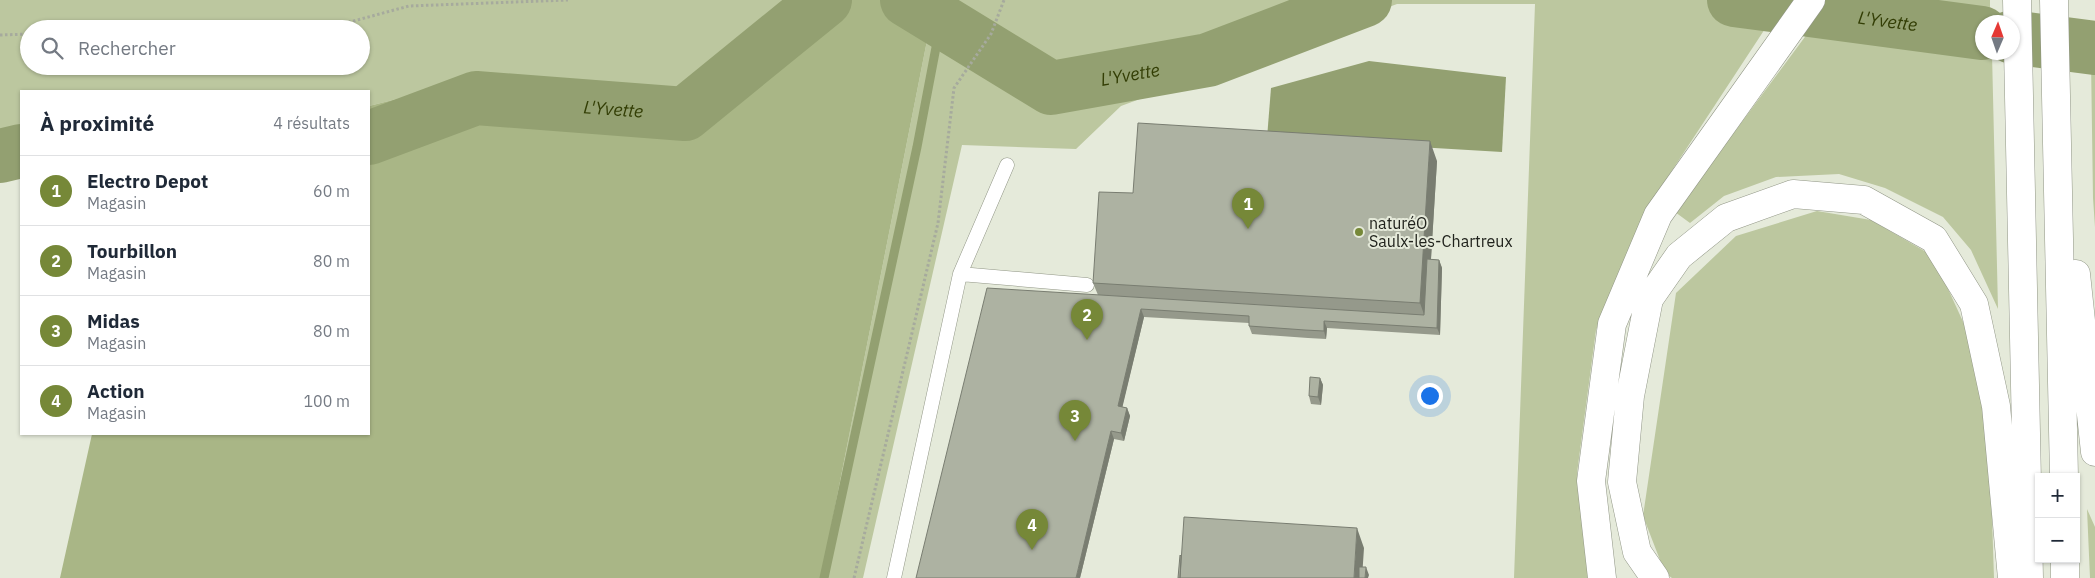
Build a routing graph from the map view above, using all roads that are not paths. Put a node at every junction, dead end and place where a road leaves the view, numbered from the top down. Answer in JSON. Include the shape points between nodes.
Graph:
{"nodes":[{"id":1,"x":1811,"y":0,"type":"edge"},
{"id":2,"x":2017,"y":5,"type":"edge"},
{"id":3,"x":2054,"y":5,"type":"edge"},
{"id":4,"x":2056,"y":92,"type":"junction"},
{"id":5,"x":1007,"y":165,"type":"dead end"},
{"id":6,"x":960,"y":274,"type":"junction"},
{"id":7,"x":1087,"y":285,"type":"dead end"},
{"id":8,"x":2095,"y":452,"type":"edge"},
{"id":9,"x":2064,"y":473,"type":"edge"},
{"id":10,"x":2065,"y":563,"type":"edge"},
{"id":11,"x":894,"y":578,"type":"edge"},
{"id":12,"x":1602,"y":578,"type":"edge"},
{"id":13,"x":1655,"y":578,"type":"edge"},
{"id":14,"x":2012,"y":578,"type":"edge"},
{"id":15,"x":2029,"y":578,"type":"edge"},
{"id":16,"x":2065,"y":578,"type":"edge"}],
"edges":[{"from":1,"to":12,"type":"highway","via":[[1658,215],[1612,324],[1591,481]]},
{"from":2,"to":15,"type":"highway"},
{"from":3,"to":4,"type":"highway"},
{"from":4,"to":8,"type":"highway"},
{"from":4,"to":9,"type":"highway"},
{"from":5,"to":6,"type":"lane"},
{"from":6,"to":7,"type":"lane"},
{"from":6,"to":11,"type":"lane"},
{"from":10,"to":16,"type":"highway"},
{"from":13,"to":14,"type":"highway","via":[[1637,552],[1622,482],[1630,396],[1649,299],[1679,256],[1726,218],[1793,194],[1864,200],[1934,238],[1974,304],[1996,406]]}]}
